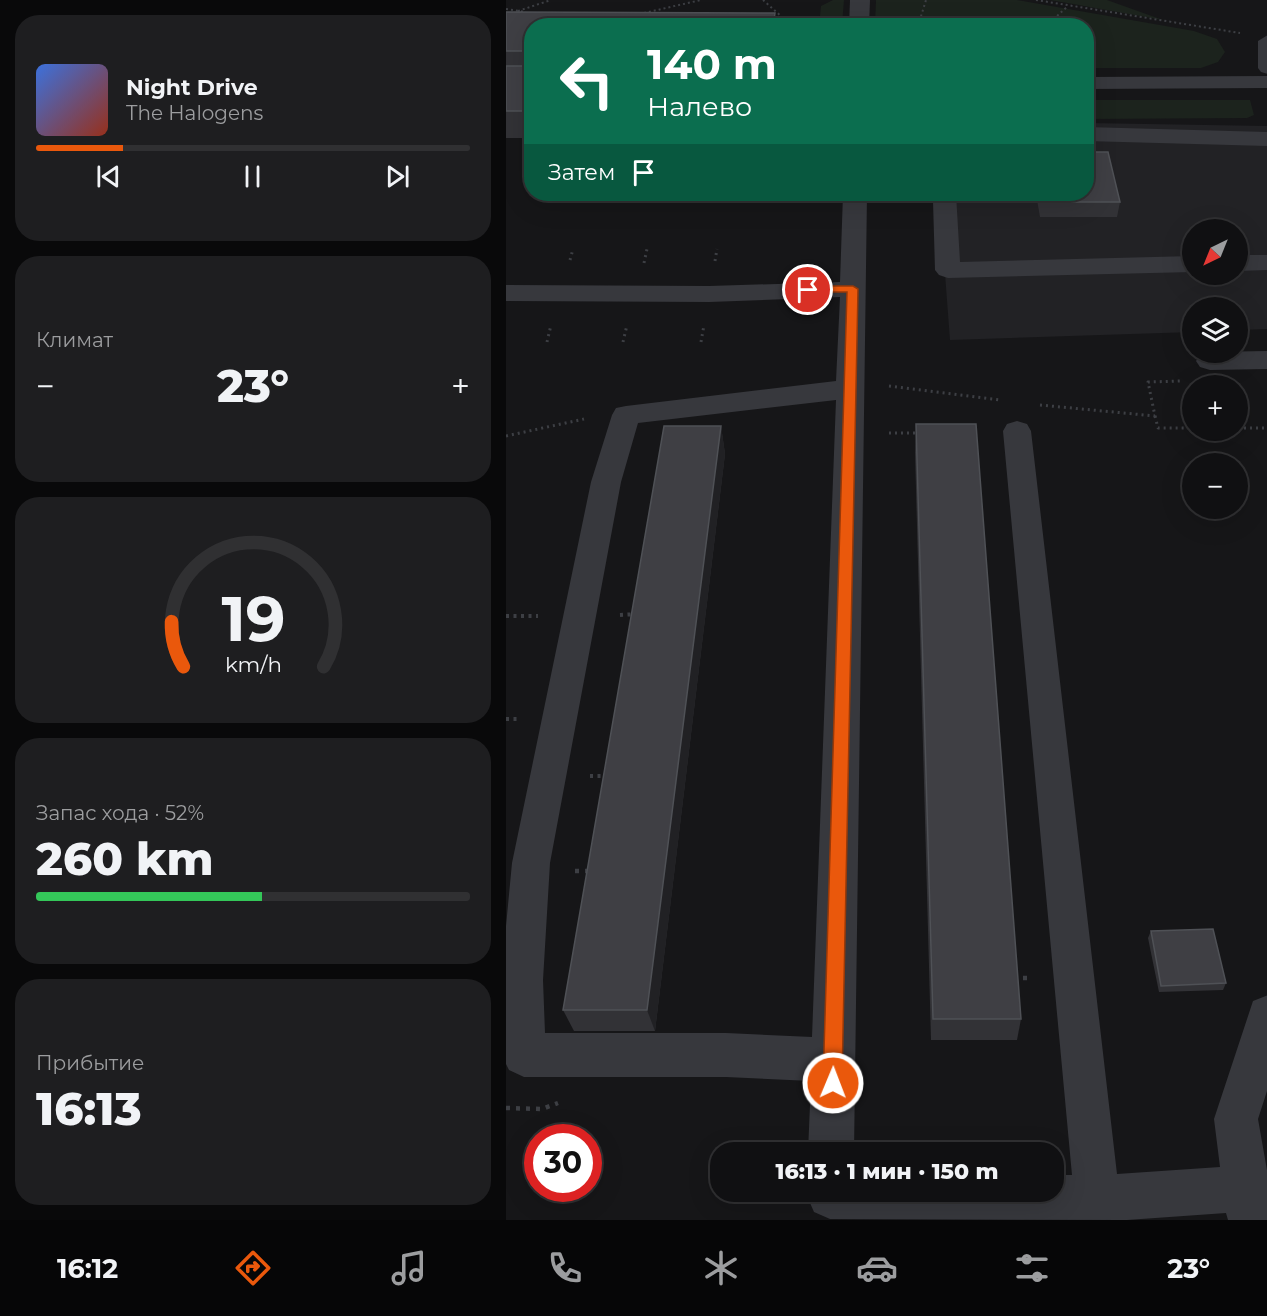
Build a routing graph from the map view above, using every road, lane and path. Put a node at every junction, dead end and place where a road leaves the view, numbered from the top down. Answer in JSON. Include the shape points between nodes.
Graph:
{"nodes":[{"id":1,"x":551,"y":0,"type":"edge"},
{"id":2,"x":701,"y":0,"type":"edge"},
{"id":3,"x":763,"y":0,"type":"edge"},
{"id":4,"x":860,"y":0,"type":"edge"},
{"id":5,"x":926,"y":0,"type":"edge"},
{"id":6,"x":1036,"y":0,"type":"edge"},
{"id":7,"x":1069,"y":6,"type":"junction"},
{"id":8,"x":506,"y":9,"type":"edge"},
{"id":9,"x":518,"y":11,"type":"junction"},
{"id":10,"x":528,"y":13,"type":"edge"},
{"id":11,"x":634,"y":15,"type":"edge"},
{"id":12,"x":783,"y":18,"type":"edge"},
{"id":13,"x":859,"y":18,"type":"edge"},
{"id":14,"x":920,"y":18,"type":"edge"},
{"id":15,"x":1055,"y":18,"type":"edge"},
{"id":16,"x":1242,"y":34,"type":"dead end"},
{"id":17,"x":1268,"y":41,"type":"edge"},
{"id":18,"x":1268,"y":68,"type":"edge"},
{"id":19,"x":1268,"y":82,"type":"edge"},
{"id":20,"x":1094,"y":83,"type":"edge"},
{"id":21,"x":1094,"y":134,"type":"edge"},
{"id":22,"x":1268,"y":139,"type":"edge"},
{"id":23,"x":855,"y":201,"type":"edge"},
{"id":24,"x":945,"y":201,"type":"edge"},
{"id":25,"x":1268,"y":262,"type":"edge"},
{"id":26,"x":1248,"y":263,"type":"edge"},
{"id":27,"x":1182,"y":264,"type":"edge"},
{"id":28,"x":853,"y":289,"type":"junction"},
{"id":29,"x":506,"y":294,"type":"edge"},
{"id":30,"x":1248,"y":360,"type":"edge"},
{"id":31,"x":1268,"y":360,"type":"edge"},
{"id":32,"x":1207,"y":363,"type":"edge"},
{"id":33,"x":888,"y":386,"type":"dead end"},
{"id":34,"x":850,"y":389,"type":"junction"},
{"id":35,"x":1018,"y":412,"type":"junction"},
{"id":36,"x":626,"y":415,"type":"junction"},
{"id":37,"x":1155,"y":416,"type":"junction"},
{"id":38,"x":1182,"y":428,"type":"edge"},
{"id":39,"x":1248,"y":428,"type":"edge"},
{"id":40,"x":1268,"y":428,"type":"edge"},
{"id":41,"x":924,"y":432,"type":"edge"},
{"id":42,"x":849,"y":433,"type":"junction"},
{"id":43,"x":506,"y":436,"type":"edge"},
{"id":44,"x":1268,"y":1016,"type":"edge"},
{"id":45,"x":833,"y":1060,"type":"junction"},
{"id":46,"x":831,"y":1142,"type":"edge"},
{"id":47,"x":1064,"y":1199,"type":"edge"},
{"id":48,"x":1097,"y":1199,"type":"junction"},
{"id":49,"x":1248,"y":1204,"type":"edge"}],
"edges":[{"from":1,"to":9,"type":"path"},
{"from":2,"to":11,"type":"path"},
{"from":3,"to":12,"type":"path"},
{"from":4,"to":13,"type":"street"},
{"from":5,"to":14,"type":"path"},
{"from":6,"to":7,"type":"path"},
{"from":7,"to":15,"type":"path"},
{"from":7,"to":16,"type":"path"},
{"from":8,"to":9,"type":"path"},
{"from":9,"to":10,"type":"path"},
{"from":17,"to":18,"type":"street"},
{"from":19,"to":20,"type":"street"},
{"from":21,"to":22,"type":"street"},
{"from":23,"to":28,"type":"street"},
{"from":24,"to":27,"type":"street","via":[[948,270]]},
{"from":25,"to":26,"type":"street"},
{"from":28,"to":29,"type":"street"},
{"from":28,"to":34,"type":"street"},
{"from":30,"to":31,"type":"street"},
{"from":32,"to":37,"type":"path","via":[[1180,381],[1148,382]]},
{"from":33,"to":35,"type":"path"},
{"from":34,"to":36,"type":"street"},
{"from":34,"to":42,"type":"street"},
{"from":35,"to":37,"type":"path"},
{"from":35,"to":48,"type":"street"},
{"from":36,"to":43,"type":"path","via":[[611,413]]},
{"from":36,"to":45,"type":"street","via":[[606,482],[531,863],[522,980],[524,1055],[726,1055]]},
{"from":37,"to":38,"type":"path","via":[[1158,428]]},
{"from":39,"to":40,"type":"path"},
{"from":41,"to":42,"type":"path"},
{"from":42,"to":45,"type":"street"},
{"from":44,"to":49,"type":"street","via":[[1236,1119]]},
{"from":45,"to":46,"type":"street"},
{"from":47,"to":48,"type":"street"},
{"from":48,"to":49,"type":"street"}]}
